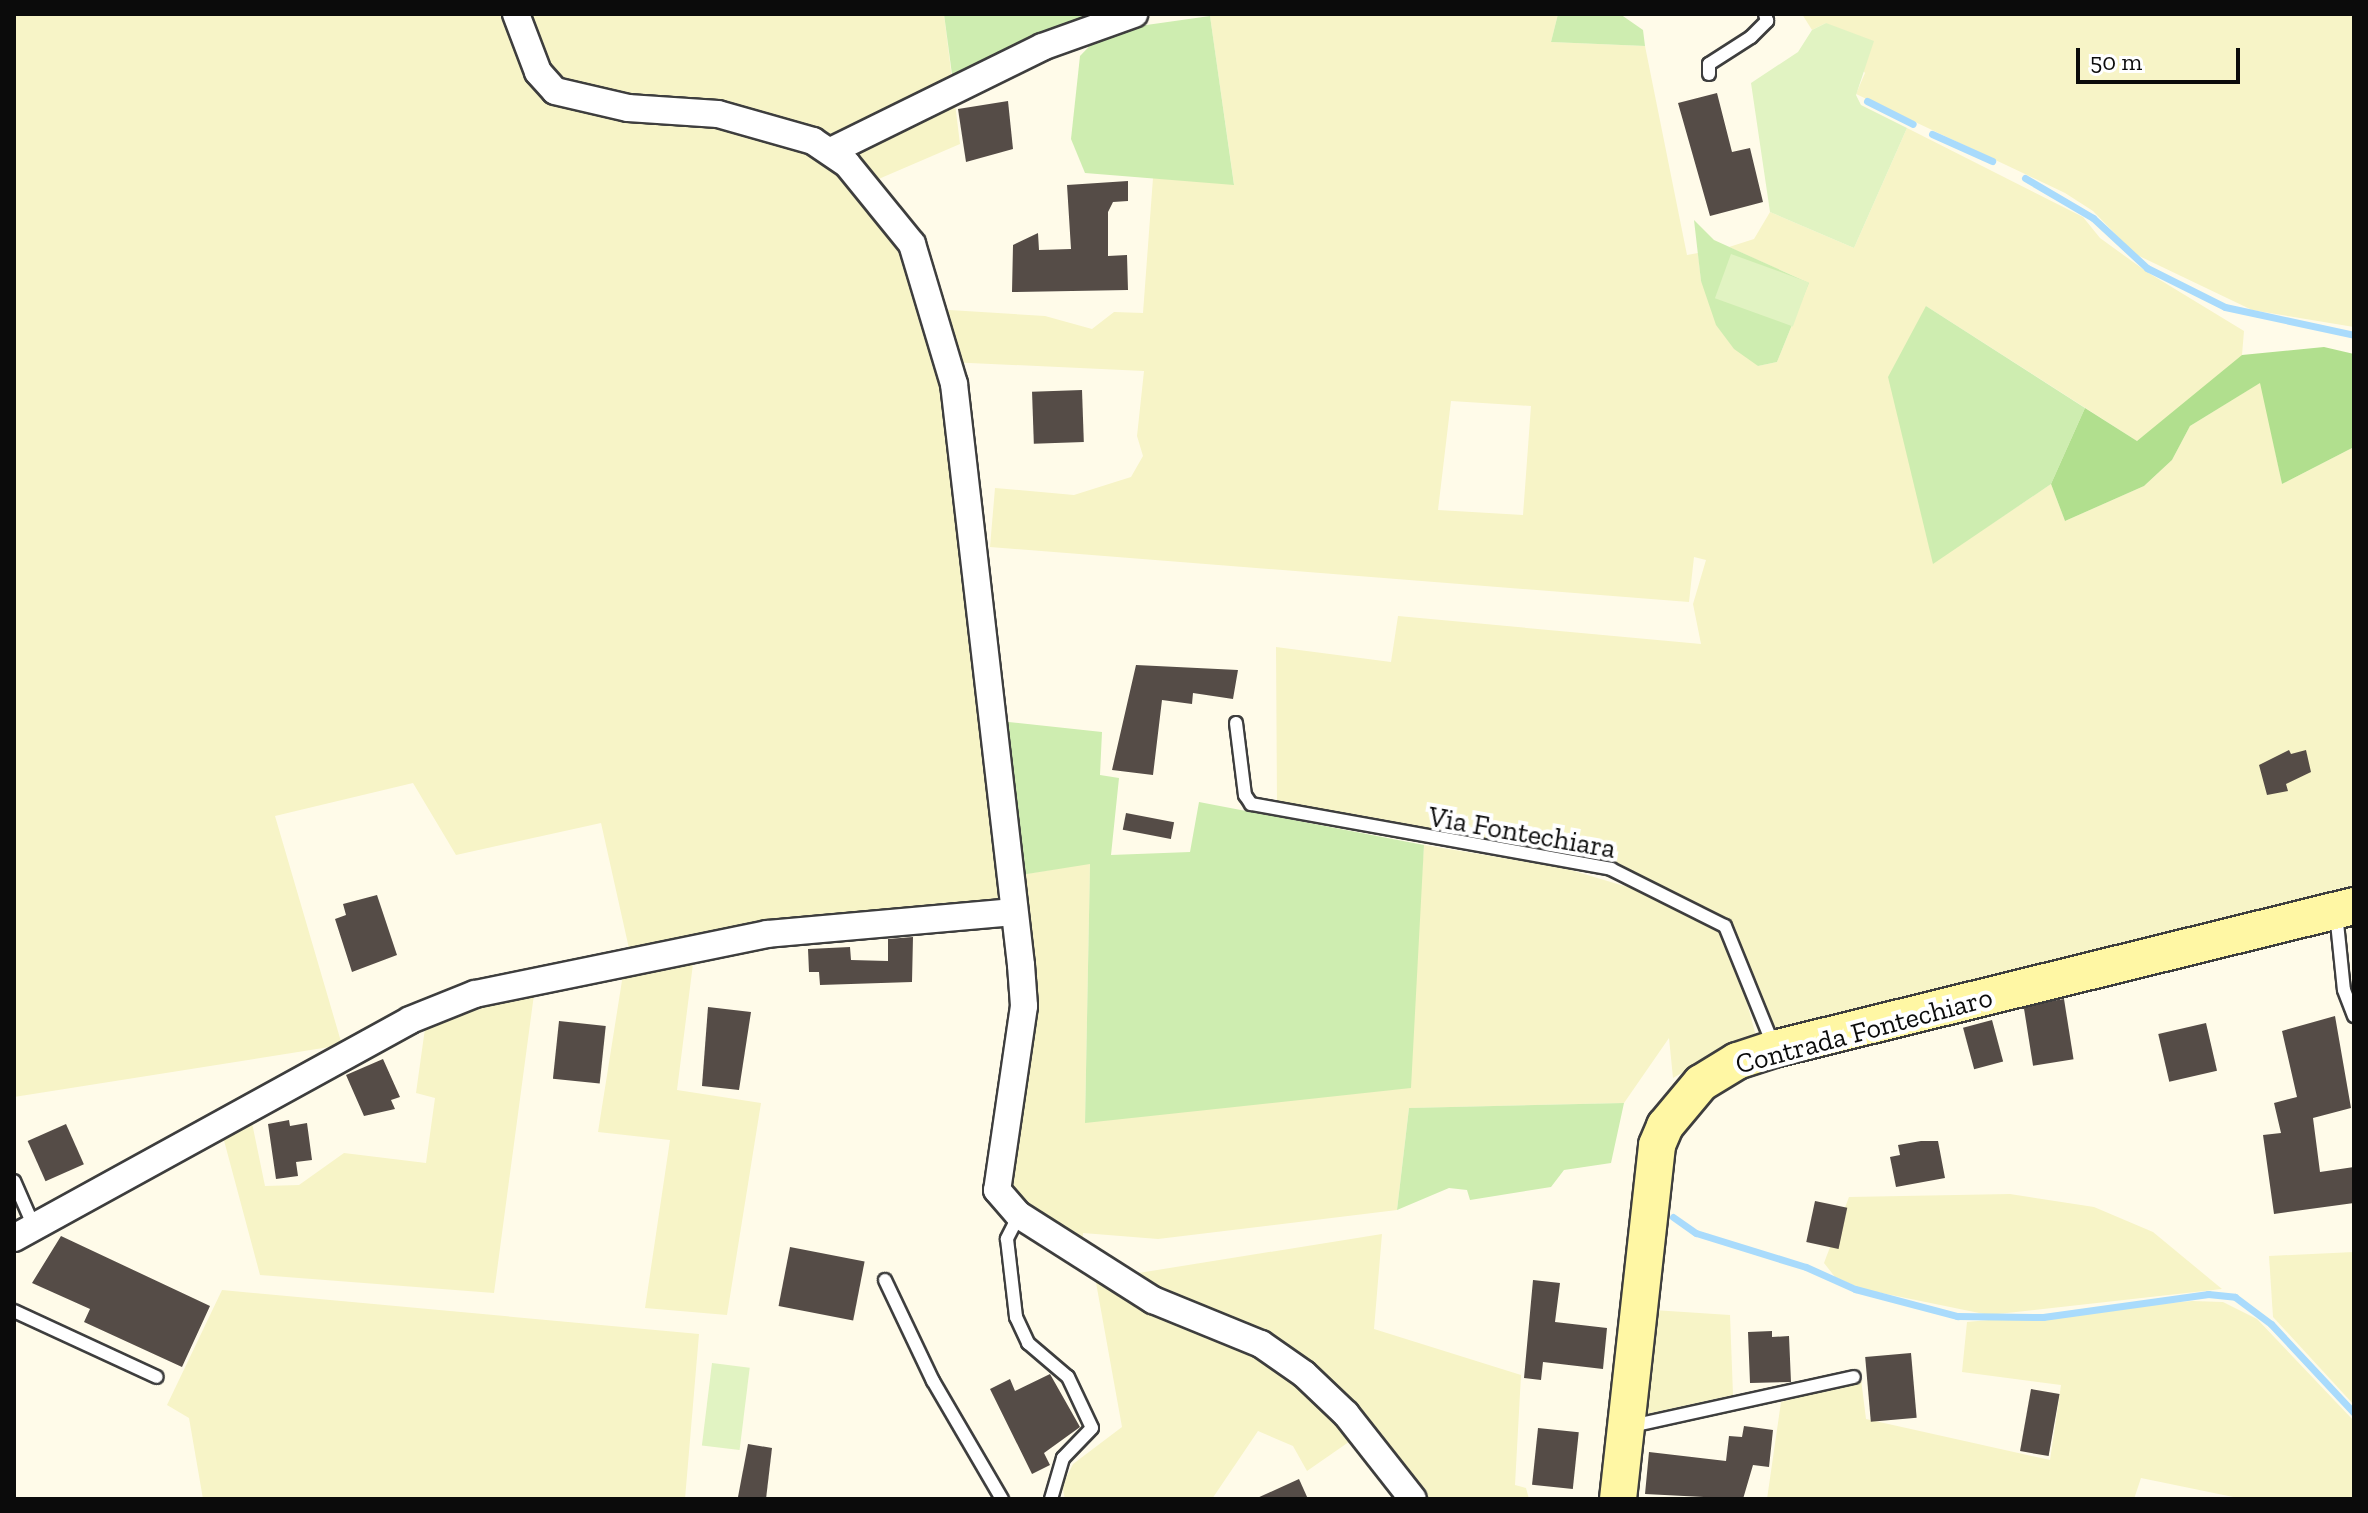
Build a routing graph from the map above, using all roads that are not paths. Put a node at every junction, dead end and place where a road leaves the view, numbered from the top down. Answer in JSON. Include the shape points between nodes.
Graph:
{"nodes":[{"id":1,"x":516,"y":14,"type":"edge"},
{"id":2,"x":1134,"y":14,"type":"edge"},
{"id":3,"x":1765,"y":14,"type":"edge"},
{"id":4,"x":1709,"y":74,"type":"dead end"},
{"id":5,"x":831,"y":151,"type":"junction"},
{"id":6,"x":1236,"y":723,"type":"dead end"},
{"id":7,"x":2345,"y":908,"type":"edge"},
{"id":8,"x":1012,"y":912,"type":"junction"},
{"id":9,"x":2354,"y":1016,"type":"edge"},
{"id":10,"x":1774,"y":1049,"type":"junction"},
{"id":11,"x":14,"y":1181,"type":"edge"},
{"id":12,"x":1019,"y":1215,"type":"junction"},
{"id":13,"x":25,"y":1234,"type":"edge"},
{"id":14,"x":885,"y":1280,"type":"dead end"},
{"id":15,"x":14,"y":1311,"type":"edge"},
{"id":16,"x":157,"y":1377,"type":"dead end"},
{"id":17,"x":1854,"y":1377,"type":"dead end"},
{"id":18,"x":1625,"y":1426,"type":"junction"},
{"id":19,"x":1002,"y":1499,"type":"edge"},
{"id":20,"x":1051,"y":1499,"type":"edge"},
{"id":21,"x":1413,"y":1499,"type":"edge"},
{"id":22,"x":1618,"y":1499,"type":"edge"}],
"edges":[{"from":1,"to":5,"type":"street","via":[[538,72],[555,91],[628,108],[718,114]]},
{"from":2,"to":5,"type":"street","via":[[1042,47]]},
{"from":3,"to":4,"type":"lane","via":[[1767,21],[1751,37],[1709,64]]},
{"from":5,"to":8,"type":"street","via":[[884,205],[912,244],[954,384]]},
{"from":6,"to":10,"type":"lane","name":"Via Fontechiara","via":[[1245,795],[1251,804],[1611,869],[1725,926]]},
{"from":7,"to":9,"type":"lane","via":[[2344,990]]},
{"from":7,"to":10,"type":"main road","name":"Contrada Fontechiaro"},
{"from":8,"to":12,"type":"street","via":[[1024,1006],[997,1190]]},
{"from":8,"to":13,"type":"street","via":[[767,934],[475,994],[410,1020]]},
{"from":10,"to":18,"type":"main road","name":"Contrada Fontechiaro","via":[[1737,1061],[1701,1083],[1665,1126],[1657,1145]]},
{"from":11,"to":13,"type":"lane"},
{"from":12,"to":20,"type":"lane","via":[[1007,1239],[1016,1317],[1028,1343],[1068,1377],[1092,1428],[1063,1458]]},
{"from":12,"to":21,"type":"street","via":[[1153,1300],[1261,1344],[1304,1374],[1346,1414]]},
{"from":14,"to":19,"type":"lane","via":[[933,1381]]},
{"from":15,"to":16,"type":"lane"},
{"from":17,"to":18,"type":"lane"},
{"from":18,"to":22,"type":"main road","name":"Contrada Fontechiaro"}]}
